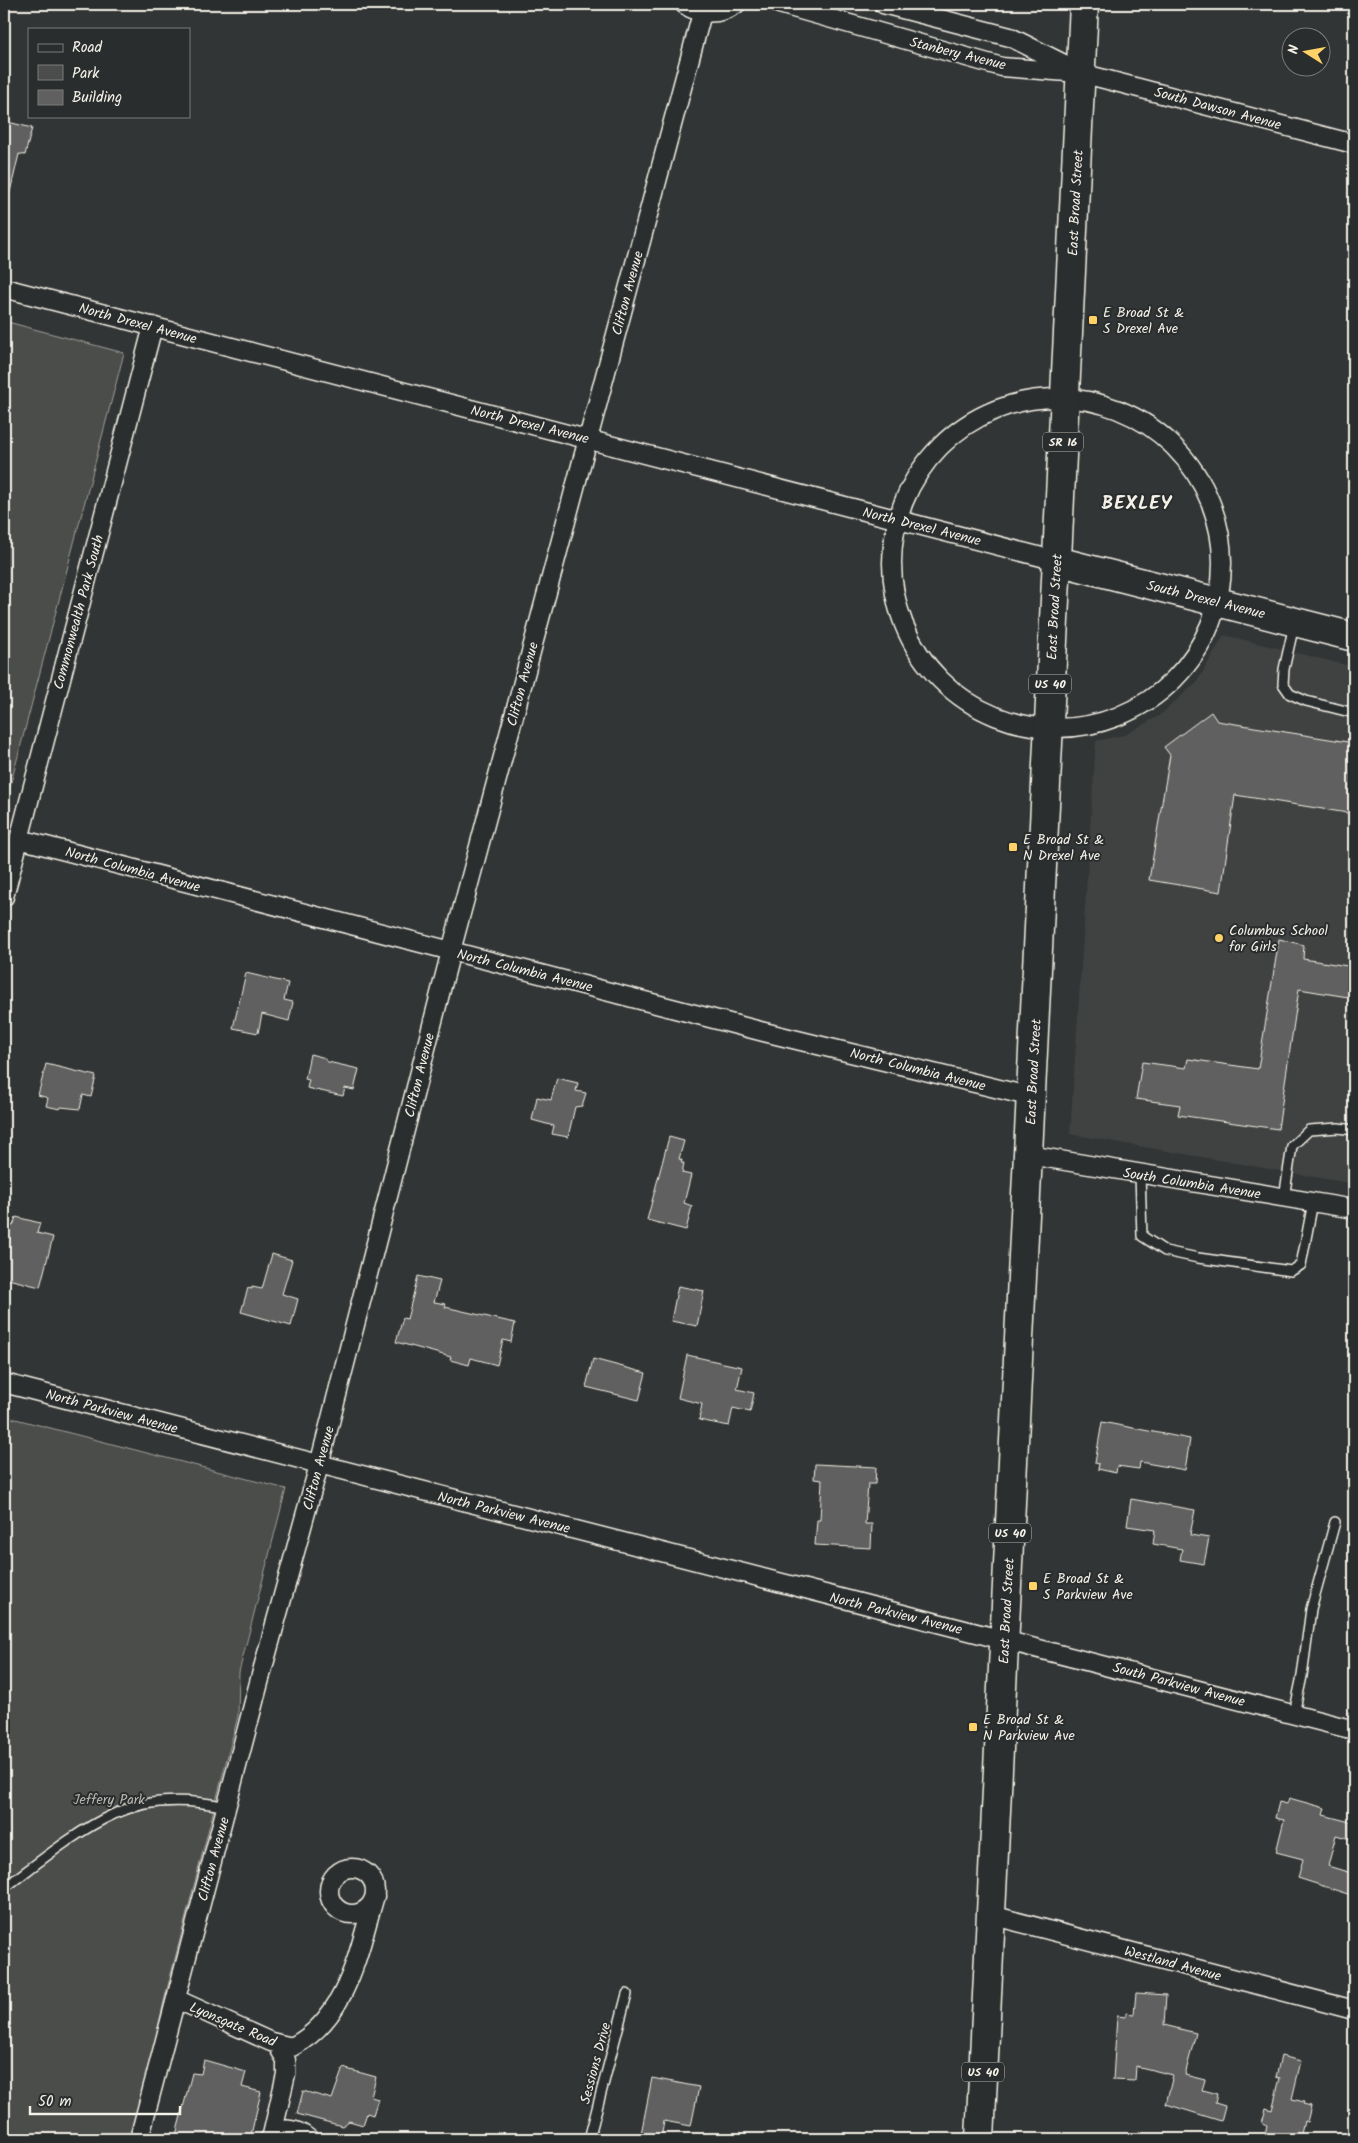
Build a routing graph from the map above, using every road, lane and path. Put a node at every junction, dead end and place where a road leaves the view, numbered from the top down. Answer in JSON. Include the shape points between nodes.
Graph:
{"nodes":[{"id":1,"x":684,"y":4,"type":"edge"},
{"id":2,"x":736,"y":4,"type":"edge"},
{"id":3,"x":779,"y":4,"type":"edge"},
{"id":4,"x":883,"y":4,"type":"edge"},
{"id":5,"x":1084,"y":4,"type":"edge"},
{"id":6,"x":702,"y":12,"type":"junction"},
{"id":7,"x":1081,"y":73,"type":"junction"},
{"id":8,"x":1354,"y":144,"type":"edge"},
{"id":9,"x":4,"y":288,"type":"edge"},
{"id":10,"x":153,"y":326,"type":"junction"},
{"id":11,"x":1065,"y":398,"type":"junction"},
{"id":12,"x":587,"y":439,"type":"junction"},
{"id":13,"x":898,"y":520,"type":"junction"},
{"id":14,"x":1057,"y":561,"type":"junction"},
{"id":15,"x":1218,"y":602,"type":"junction"},
{"id":16,"x":1294,"y":622,"type":"junction"},
{"id":17,"x":1354,"y":638,"type":"edge"},
{"id":18,"x":1354,"y":713,"type":"edge"},
{"id":19,"x":1048,"y":728,"type":"junction"},
{"id":20,"x":19,"y":840,"type":"junction"},
{"id":21,"x":4,"y":897,"type":"edge"},
{"id":22,"x":451,"y":951,"type":"junction"},
{"id":23,"x":1032,"y":1097,"type":"junction"},
{"id":24,"x":1354,"y":1130,"type":"edge"},
{"id":25,"x":1029,"y":1155,"type":"junction"},
{"id":26,"x":1140,"y":1174,"type":"junction"},
{"id":27,"x":1284,"y":1198,"type":"junction"},
{"id":28,"x":1313,"y":1202,"type":"junction"},
{"id":29,"x":1354,"y":1209,"type":"edge"},
{"id":30,"x":4,"y":1383,"type":"edge"},
{"id":31,"x":319,"y":1464,"type":"junction"},
{"id":32,"x":1335,"y":1522,"type":"dead end"},
{"id":33,"x":1004,"y":1639,"type":"junction"},
{"id":34,"x":1294,"y":1714,"type":"junction"},
{"id":35,"x":1354,"y":1730,"type":"edge"},
{"id":36,"x":227,"y":1806,"type":"junction"},
{"id":37,"x":4,"y":1888,"type":"edge"},
{"id":38,"x":375,"y":1896,"type":"dead end"},
{"id":39,"x":991,"y":1915,"type":"junction"},
{"id":40,"x":627,"y":1994,"type":"dead end"},
{"id":41,"x":176,"y":1999,"type":"junction"},
{"id":42,"x":1354,"y":2010,"type":"edge"},
{"id":43,"x":276,"y":2043,"type":"junction"},
{"id":44,"x":271,"y":2137,"type":"edge"},
{"id":45,"x":139,"y":2139,"type":"edge"},
{"id":46,"x":309,"y":2139,"type":"edge"},
{"id":47,"x":589,"y":2139,"type":"edge"},
{"id":48,"x":980,"y":2139,"type":"edge"}],
"edges":[{"from":1,"to":6,"type":"street"},
{"from":2,"to":6,"type":"street","via":[[716,13]]},
{"from":3,"to":7,"type":"street","name":"Stanbery Avenue","via":[[1002,67]]},
{"from":4,"to":7,"type":"street","name":"Stanbery Avenue","via":[[1010,37]]},
{"from":5,"to":7,"type":"main road","name":"East Broad Street","number":"SR 16"},
{"from":6,"to":12,"type":"street","name":"Clifton Avenue"},
{"from":7,"to":8,"type":"street","name":"South Dawson Avenue"},
{"from":7,"to":11,"type":"main road","name":"East Broad Street","number":"SR 16"},
{"from":9,"to":10,"type":"street","name":"North Drexel Avenue"},
{"from":10,"to":12,"type":"street","name":"North Drexel Avenue"},
{"from":10,"to":20,"type":"street","name":"Commonwealth Park South"},
{"from":11,"to":13,"type":"street","via":[[1034,398],[1010,404],[959,430],[924,464],[908,489]]},
{"from":11,"to":14,"type":"main road","name":"East Broad Street","number":"SR 16"},
{"from":11,"to":15,"type":"street","via":[[1097,402],[1132,414],[1158,431],[1201,479],[1220,535],[1222,568]]},
{"from":12,"to":13,"type":"street","name":"North Drexel Avenue"},
{"from":12,"to":22,"type":"street","name":"Clifton Avenue"},
{"from":13,"to":14,"type":"street","name":"North Drexel Avenue"},
{"from":13,"to":19,"type":"street","via":[[891,556],[893,593],[904,630],[922,660],[947,688],[978,709],[1012,722]]},
{"from":14,"to":15,"type":"main road","name":"South Drexel Avenue"},
{"from":14,"to":19,"type":"main road","name":"East Broad Street","number":"US 40"},
{"from":15,"to":16,"type":"main road","name":"South Drexel Avenue"},
{"from":15,"to":19,"type":"street","via":[[1195,654],[1178,677],[1156,696],[1106,722],[1077,728]]},
{"from":16,"to":17,"type":"main road","name":"South Drexel Avenue"},
{"from":16,"to":18,"type":"lane","via":[[1283,684],[1290,694],[1306,701]]},
{"from":19,"to":23,"type":"main road","name":"East Broad Street","number":"US 40"},
{"from":20,"to":21,"type":"street","name":"Commonwealth Park South"},
{"from":20,"to":22,"type":"street","name":"North Columbia Avenue"},
{"from":22,"to":23,"type":"street","name":"North Columbia Avenue"},
{"from":22,"to":31,"type":"street","name":"Clifton Avenue"},
{"from":23,"to":25,"type":"main road","name":"East Broad Street","number":"US 40"},
{"from":24,"to":27,"type":"lane","via":[[1309,1130],[1292,1146]]},
{"from":25,"to":26,"type":"street","name":"South Columbia Avenue"},
{"from":25,"to":33,"type":"main road","name":"East Broad Street","number":"US 40"},
{"from":26,"to":27,"type":"street","name":"South Columbia Avenue"},
{"from":26,"to":28,"type":"lane","via":[[1142,1236],[1165,1251],[1198,1258],[1291,1272],[1301,1265]]},
{"from":27,"to":28,"type":"street","name":"South Columbia Avenue"},
{"from":28,"to":29,"type":"street","name":"South Columbia Avenue"},
{"from":30,"to":31,"type":"street","name":"North Parkview Avenue"},
{"from":31,"to":33,"type":"street","name":"North Parkview Avenue"},
{"from":31,"to":36,"type":"street","name":"Clifton Avenue"},
{"from":32,"to":34,"type":"lane","via":[[1312,1609]]},
{"from":33,"to":34,"type":"street","name":"South Parkview Avenue"},
{"from":33,"to":39,"type":"main road","name":"East Broad Street","number":"US 40"},
{"from":34,"to":35,"type":"street","name":"South Parkview Avenue"},
{"from":36,"to":37,"type":"lane","via":[[178,1801],[150,1804],[115,1814],[47,1856]]},
{"from":36,"to":41,"type":"street","name":"Clifton Avenue"},
{"from":38,"to":43,"type":"street","name":"Lyonsgate Road","via":[[354,1968],[342,1996],[325,2022],[309,2039],[292,2047]]},
{"from":39,"to":42,"type":"street","name":"Westland Avenue"},
{"from":39,"to":48,"type":"main road","name":"East Broad Street","number":"US 40"},
{"from":40,"to":47,"type":"lane","name":"Sessions Drive"},
{"from":41,"to":43,"type":"street","name":"Lyonsgate Road"},
{"from":41,"to":45,"type":"street","name":"Clifton Avenue"},
{"from":43,"to":44,"type":"street","via":[[286,2060],[286,2074]]},
{"from":44,"to":46,"type":"street","via":[[279,2131],[295,2130]]}]}
